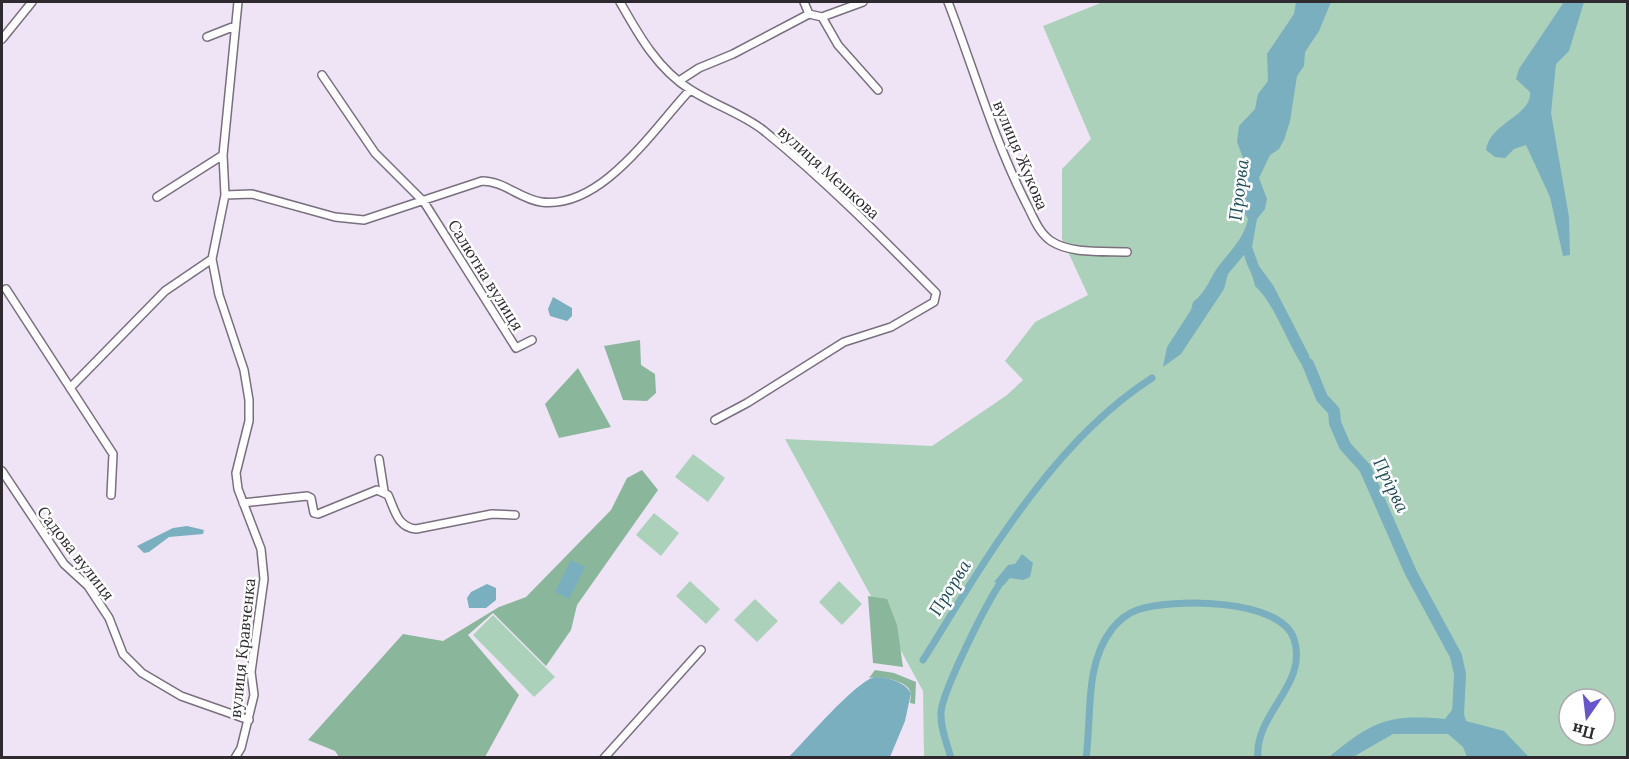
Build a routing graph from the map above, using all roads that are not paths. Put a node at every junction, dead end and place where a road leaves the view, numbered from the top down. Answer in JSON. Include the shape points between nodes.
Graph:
{"nodes":[{"id":1,"x":32,"y":2,"type":"edge"},
{"id":2,"x":238,"y":2,"type":"edge"},
{"id":3,"x":620,"y":2,"type":"edge"},
{"id":4,"x":804,"y":2,"type":"edge"},
{"id":5,"x":863,"y":2,"type":"edge"},
{"id":6,"x":948,"y":2,"type":"edge"},
{"id":7,"x":809,"y":14,"type":"junction"},
{"id":8,"x":822,"y":17,"type":"junction"},
{"id":9,"x":235,"y":26,"type":"junction"},
{"id":10,"x":207,"y":37,"type":"dead end"},
{"id":11,"x":2,"y":39,"type":"edge"},
{"id":12,"x":322,"y":75,"type":"dead end"},
{"id":13,"x":679,"y":81,"type":"junction"},
{"id":14,"x":690,"y":90,"type":"junction"},
{"id":15,"x":878,"y":90,"type":"dead end"},
{"id":16,"x":223,"y":155,"type":"junction"},
{"id":17,"x":225,"y":195,"type":"junction"},
{"id":18,"x":157,"y":197,"type":"dead end"},
{"id":19,"x":424,"y":202,"type":"junction"},
{"id":20,"x":1127,"y":252,"type":"dead end"},
{"id":21,"x":212,"y":259,"type":"junction"},
{"id":22,"x":6,"y":289,"type":"dead end"},
{"id":23,"x":532,"y":340,"type":"dead end"},
{"id":24,"x":70,"y":388,"type":"junction"},
{"id":25,"x":715,"y":420,"type":"dead end"},
{"id":26,"x":379,"y":459,"type":"dead end"},
{"id":27,"x":2,"y":471,"type":"edge"},
{"id":28,"x":384,"y":491,"type":"junction"},
{"id":29,"x":111,"y":495,"type":"dead end"},
{"id":30,"x":243,"y":503,"type":"junction"},
{"id":31,"x":515,"y":515,"type":"dead end"},
{"id":32,"x":701,"y":650,"type":"dead end"},
{"id":33,"x":249,"y":720,"type":"junction"},
{"id":34,"x":235,"y":758,"type":"edge"},
{"id":35,"x":604,"y":758,"type":"edge"}],
"edges":[{"from":1,"to":11,"type":"street"},
{"from":2,"to":9,"type":"street","name":"вулиця Кравченка"},
{"from":3,"to":13,"type":"street","name":"вулиця Мешкова","via":[[641,39]]},
{"from":4,"to":7,"type":"street"},
{"from":5,"to":8,"type":"street"},
{"from":6,"to":20,"type":"street","name":"вулиця Жукова","via":[[988,115],[1041,233],[1058,245],[1074,249]]},
{"from":7,"to":8,"type":"street"},
{"from":7,"to":13,"type":"street"},
{"from":8,"to":15,"type":"street","via":[[838,45]]},
{"from":9,"to":10,"type":"street"},
{"from":9,"to":16,"type":"street","name":"вулиця Кравченка"},
{"from":12,"to":19,"type":"street","name":"Салютна вулиця","via":[[375,153]]},
{"from":13,"to":14,"type":"street","name":"вулиця Мешкова"},
{"from":14,"to":19,"type":"street","via":[[620,168],[572,200],[526,198],[492,181],[482,181]]},
{"from":14,"to":25,"type":"street","name":"вулиця Мешкова","via":[[760,128],[823,181],[936,293],[934,302],[899,322],[844,342]]},
{"from":16,"to":17,"type":"street","name":"вулиця Кравченка"},
{"from":16,"to":18,"type":"street"},
{"from":17,"to":19,"type":"street","via":[[252,194],[349,220],[380,217]]},
{"from":17,"to":21,"type":"street","name":"вулиця Кравченка"},
{"from":19,"to":23,"type":"street","name":"Салютна вулиця","via":[[516,348]]},
{"from":21,"to":24,"type":"street","via":[[165,291]]},
{"from":21,"to":30,"type":"street","name":"вулиця Кравченка","via":[[249,400],[249,420],[236,473]]},
{"from":22,"to":24,"type":"street"},
{"from":24,"to":29,"type":"street","via":[[113,454]]},
{"from":26,"to":28,"type":"street"},
{"from":27,"to":33,"type":"street","name":"Садова вулиця","via":[[64,564],[88,585],[109,618],[123,654],[142,673],[182,696]]},
{"from":28,"to":30,"type":"street","via":[[377,490],[318,514],[307,496]]},
{"from":28,"to":31,"type":"street","via":[[401,524],[408,528],[492,514]]},
{"from":30,"to":33,"type":"street","name":"вулиця Кравченка","via":[[264,565]]},
{"from":32,"to":35,"type":"street"},
{"from":33,"to":34,"type":"street","name":"вулиця Кравченка"}]}
